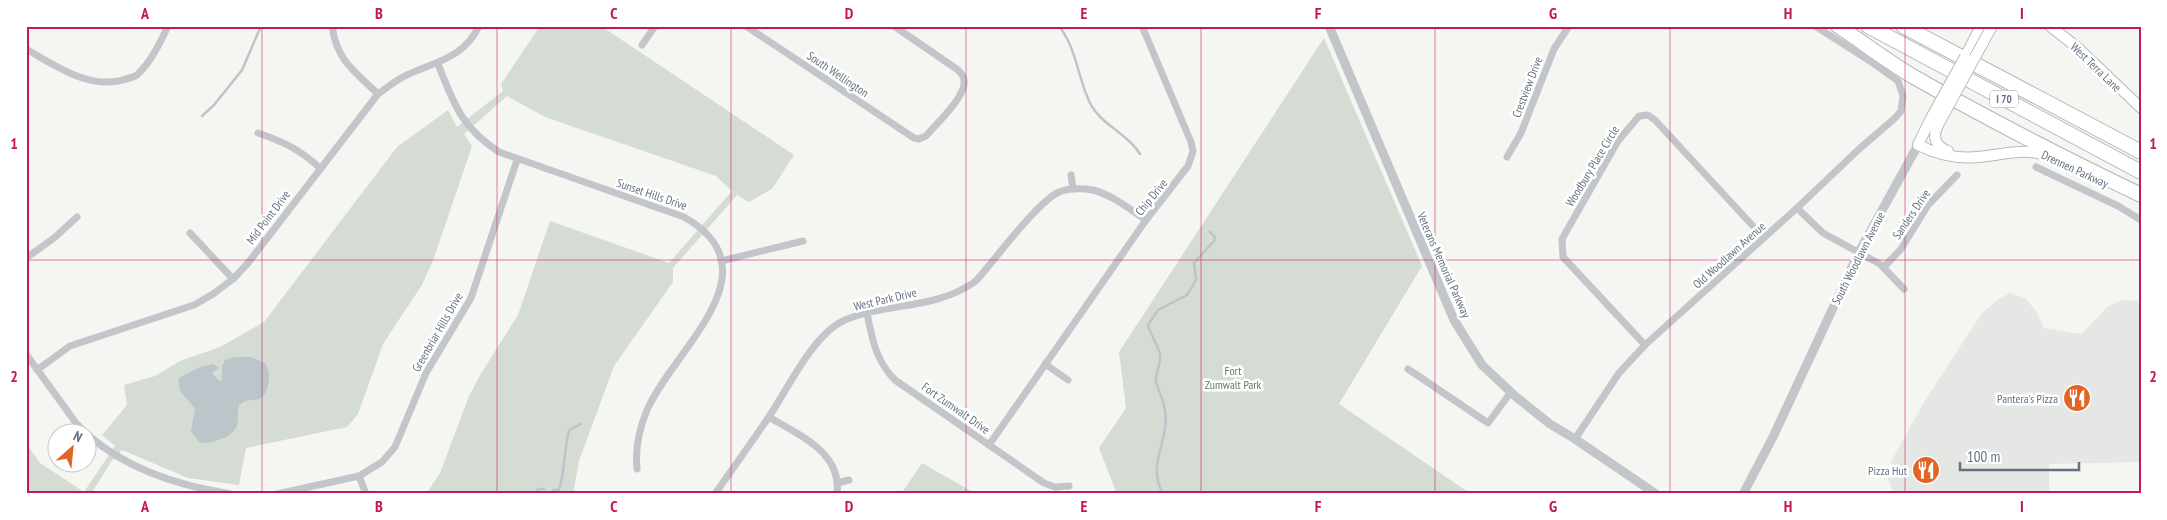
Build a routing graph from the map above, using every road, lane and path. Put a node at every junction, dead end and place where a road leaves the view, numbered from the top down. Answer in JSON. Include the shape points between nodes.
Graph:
{"nodes":[{"id":1,"x":168,"y":26,"type":"edge"},
{"id":2,"x":332,"y":26,"type":"edge"},
{"id":3,"x":479,"y":26,"type":"edge"},
{"id":4,"x":655,"y":26,"type":"edge"},
{"id":5,"x":746,"y":26,"type":"edge"},
{"id":6,"x":894,"y":26,"type":"edge"},
{"id":7,"x":1142,"y":26,"type":"edge"},
{"id":8,"x":1329,"y":26,"type":"edge"},
{"id":9,"x":1569,"y":26,"type":"edge"},
{"id":10,"x":1815,"y":26,"type":"edge"},
{"id":11,"x":1838,"y":26,"type":"edge"},
{"id":12,"x":1868,"y":26,"type":"edge"},
{"id":13,"x":1903,"y":26,"type":"edge"},
{"id":14,"x":1981,"y":26,"type":"edge"},
{"id":15,"x":1992,"y":26,"type":"edge"},
{"id":16,"x":2050,"y":26,"type":"edge"},
{"id":17,"x":642,"y":45,"type":"dead end"},
{"id":18,"x":26,"y":49,"type":"edge"},
{"id":19,"x":438,"y":64,"type":"junction"},
{"id":20,"x":378,"y":94,"type":"junction"},
{"id":21,"x":2124,"y":94,"type":"junction"},
{"id":22,"x":2141,"y":98,"type":"edge"},
{"id":23,"x":2141,"y":108,"type":"edge"},
{"id":24,"x":1934,"y":122,"type":"junction"},
{"id":25,"x":2100,"y":132,"type":"junction"},
{"id":26,"x":258,"y":133,"type":"dead end"},
{"id":27,"x":2141,"y":144,"type":"edge"},
{"id":28,"x":1918,"y":145,"type":"junction"},
{"id":29,"x":2141,"y":152,"type":"edge"},
{"id":30,"x":1507,"y":157,"type":"dead end"},
{"id":31,"x":1965,"y":158,"type":"junction"},
{"id":32,"x":517,"y":160,"type":"junction"},
{"id":33,"x":2036,"y":167,"type":"dead end"},
{"id":34,"x":320,"y":168,"type":"junction"},
{"id":35,"x":2141,"y":172,"type":"edge"},
{"id":36,"x":1072,"y":175,"type":"dead end"},
{"id":37,"x":1957,"y":175,"type":"dead end"},
{"id":38,"x":1073,"y":189,"type":"junction"},
{"id":39,"x":2141,"y":195,"type":"edge"},
{"id":40,"x":2141,"y":201,"type":"edge"},
{"id":41,"x":1798,"y":208,"type":"junction"},
{"id":42,"x":77,"y":217,"type":"dead end"},
{"id":43,"x":1146,"y":220,"type":"junction"},
{"id":44,"x":2141,"y":220,"type":"edge"},
{"id":45,"x":190,"y":232,"type":"dead end"},
{"id":46,"x":1764,"y":238,"type":"junction"},
{"id":47,"x":803,"y":241,"type":"dead end"},
{"id":48,"x":1859,"y":252,"type":"junction"},
{"id":49,"x":26,"y":258,"type":"edge"},
{"id":50,"x":721,"y":261,"type":"junction"},
{"id":51,"x":1884,"y":267,"type":"junction"},
{"id":52,"x":233,"y":279,"type":"junction"},
{"id":53,"x":1904,"y":289,"type":"dead end"},
{"id":54,"x":867,"y":313,"type":"junction"},
{"id":55,"x":1645,"y":345,"type":"junction"},
{"id":56,"x":26,"y":354,"type":"edge"},
{"id":57,"x":1045,"y":364,"type":"junction"},
{"id":58,"x":1408,"y":369,"type":"dead end"},
{"id":59,"x":37,"y":370,"type":"junction"},
{"id":60,"x":1068,"y":380,"type":"dead end"},
{"id":61,"x":1510,"y":392,"type":"junction"},
{"id":62,"x":769,"y":417,"type":"junction"},
{"id":63,"x":77,"y":422,"type":"edge"},
{"id":64,"x":1575,"y":438,"type":"junction"},
{"id":65,"x":98,"y":442,"type":"edge"},
{"id":66,"x":989,"y":445,"type":"junction"},
{"id":67,"x":636,"y":470,"type":"dead end"},
{"id":68,"x":360,"y":476,"type":"junction"},
{"id":69,"x":849,"y":480,"type":"dead end"},
{"id":70,"x":837,"y":483,"type":"junction"},
{"id":71,"x":1069,"y":486,"type":"dead end"},
{"id":72,"x":231,"y":494,"type":"edge"},
{"id":73,"x":277,"y":494,"type":"edge"},
{"id":74,"x":366,"y":494,"type":"edge"},
{"id":75,"x":715,"y":494,"type":"edge"},
{"id":76,"x":837,"y":494,"type":"edge"},
{"id":77,"x":1656,"y":494,"type":"edge"},
{"id":78,"x":1743,"y":494,"type":"edge"}],
"edges":[{"from":1,"to":18,"type":"street","via":[[158,46],[135,76],[110,83],[83,78]]},
{"from":2,"to":20,"type":"street","via":[[334,43],[342,60]]},
{"from":3,"to":19,"type":"street","name":"Mid Point Drive","via":[[458,52]]},
{"from":4,"to":17,"type":"street"},
{"from":5,"to":6,"type":"street","name":"South Wellington","via":[[919,139],[926,136],[960,97],[964,79],[958,70]]},
{"from":7,"to":43,"type":"street","name":"Chip Drive","via":[[1193,151],[1176,184]]},
{"from":8,"to":61,"type":"street","name":"Veterans Memorial Parkway","via":[[1454,320],[1482,365]]},
{"from":9,"to":30,"type":"street","name":"Crestview Drive","via":[[1554,49],[1521,133]]},
{"from":10,"to":41,"type":"street","name":"Old Woodlawn Avenue","via":[[1898,81],[1903,96],[1901,111],[1894,119]]},
{"from":11,"to":39,"type":"highway","via":[[1914,77]]},
{"from":12,"to":35,"type":"highway","number":"I 70"},
{"from":13,"to":25,"type":"highway","number":"I 70"},
{"from":14,"to":24,"type":"main road","name":"South Woodlawn Avenue","bridge":true},
{"from":15,"to":24,"type":"main road","bridge":true},
{"from":16,"to":21,"type":"main road","name":"West Terra Lane","via":[[2078,48]]},
{"from":19,"to":20,"type":"street","name":"Mid Point Drive","via":[[406,75]]},
{"from":19,"to":32,"type":"street","name":"Sunset Hills Drive","via":[[454,104],[467,125],[484,142]]},
{"from":20,"to":34,"type":"street","name":"Mid Point Drive"},
{"from":21,"to":22,"type":"street"},
{"from":21,"to":23,"type":"main road","name":"West Terra Lane"},
{"from":24,"to":28,"type":"main road","name":"South Woodlawn Avenue"},
{"from":24,"to":31,"type":"main road","via":[[1934,139],[1939,145]]},
{"from":25,"to":27,"type":"highway"},
{"from":25,"to":29,"type":"highway","number":"I 70"},
{"from":26,"to":34,"type":"street","via":[[300,151]]},
{"from":28,"to":31,"type":"main road","name":"Drennen Parkway"},
{"from":28,"to":48,"type":"street","name":"South Woodlawn Avenue"},
{"from":31,"to":40,"type":"main road","name":"Drennen Parkway","via":[[2014,152],[2042,153]]},
{"from":32,"to":50,"type":"street","name":"Sunset Hills Drive","via":[[684,217],[713,241]]},
{"from":32,"to":68,"type":"street","name":"Greenbriar Hills Drive","via":[[471,298],[426,373],[396,447],[382,462]]},
{"from":33,"to":44,"type":"street"},
{"from":34,"to":52,"type":"street","name":"Mid Point Drive"},
{"from":36,"to":38,"type":"street"},
{"from":37,"to":51,"type":"street","name":"Sanders Drive","via":[[1928,205],[1901,249]]},
{"from":38,"to":43,"type":"street","name":"West Park Drive","via":[[1106,194]]},
{"from":38,"to":54,"type":"street","name":"West Park Drive","via":[[1059,192],[1043,203],[976,282],[963,291],[948,298]]},
{"from":41,"to":46,"type":"street","name":"Old Woodlawn Avenue"},
{"from":41,"to":48,"type":"street","via":[[1823,233]]},
{"from":42,"to":49,"type":"street"},
{"from":43,"to":57,"type":"street","name":"Chip Drive"},
{"from":45,"to":52,"type":"street"},
{"from":46,"to":55,"type":"street","name":"Old Woodlawn Avenue"},
{"from":46,"to":55,"type":"street","name":"Woodbury Place Circle","via":[[1655,120],[1648,115],[1639,116],[1618,142],[1561,246],[1563,257],[1574,270]]},
{"from":47,"to":50,"type":"street"},
{"from":48,"to":51,"type":"street"},
{"from":48,"to":78,"type":"street","name":"South Woodlawn Avenue"},
{"from":50,"to":67,"type":"street","name":"Sunset Hills Drive","via":[[723,274],[719,299],[647,410],[635,448]]},
{"from":51,"to":53,"type":"street"},
{"from":52,"to":59,"type":"street","name":"Mid Point Drive","via":[[194,305],[70,346]]},
{"from":54,"to":62,"type":"street","name":"West Park Drive","via":[[838,324],[825,335]]},
{"from":54,"to":66,"type":"street","name":"Fort Zumwalt Drive","via":[[875,351],[891,376]]},
{"from":55,"to":64,"type":"street","name":"Old Woodlawn Avenue","via":[[1620,373]]},
{"from":56,"to":59,"type":"street"},
{"from":57,"to":60,"type":"street"},
{"from":57,"to":66,"type":"street","name":"Chip Drive"},
{"from":58,"to":61,"type":"street","via":[[1488,423]]},
{"from":59,"to":63,"type":"street"},
{"from":61,"to":64,"type":"street","name":"Veterans Memorial Parkway","via":[[1550,424]]},
{"from":62,"to":70,"type":"street","via":[[824,452],[832,464]]},
{"from":62,"to":75,"type":"street","name":"West Park Drive"},
{"from":64,"to":77,"type":"street","name":"Veterans Memorial Parkway"},
{"from":65,"to":72,"type":"street","via":[[139,468],[167,480]]},
{"from":66,"to":71,"type":"street","name":"Fort Zumwalt Drive","via":[[1044,483],[1055,487]]},
{"from":68,"to":73,"type":"street","name":"Greenbriar Hills Drive"},
{"from":68,"to":74,"type":"street"},
{"from":69,"to":70,"type":"street"},
{"from":70,"to":76,"type":"street"}]}
